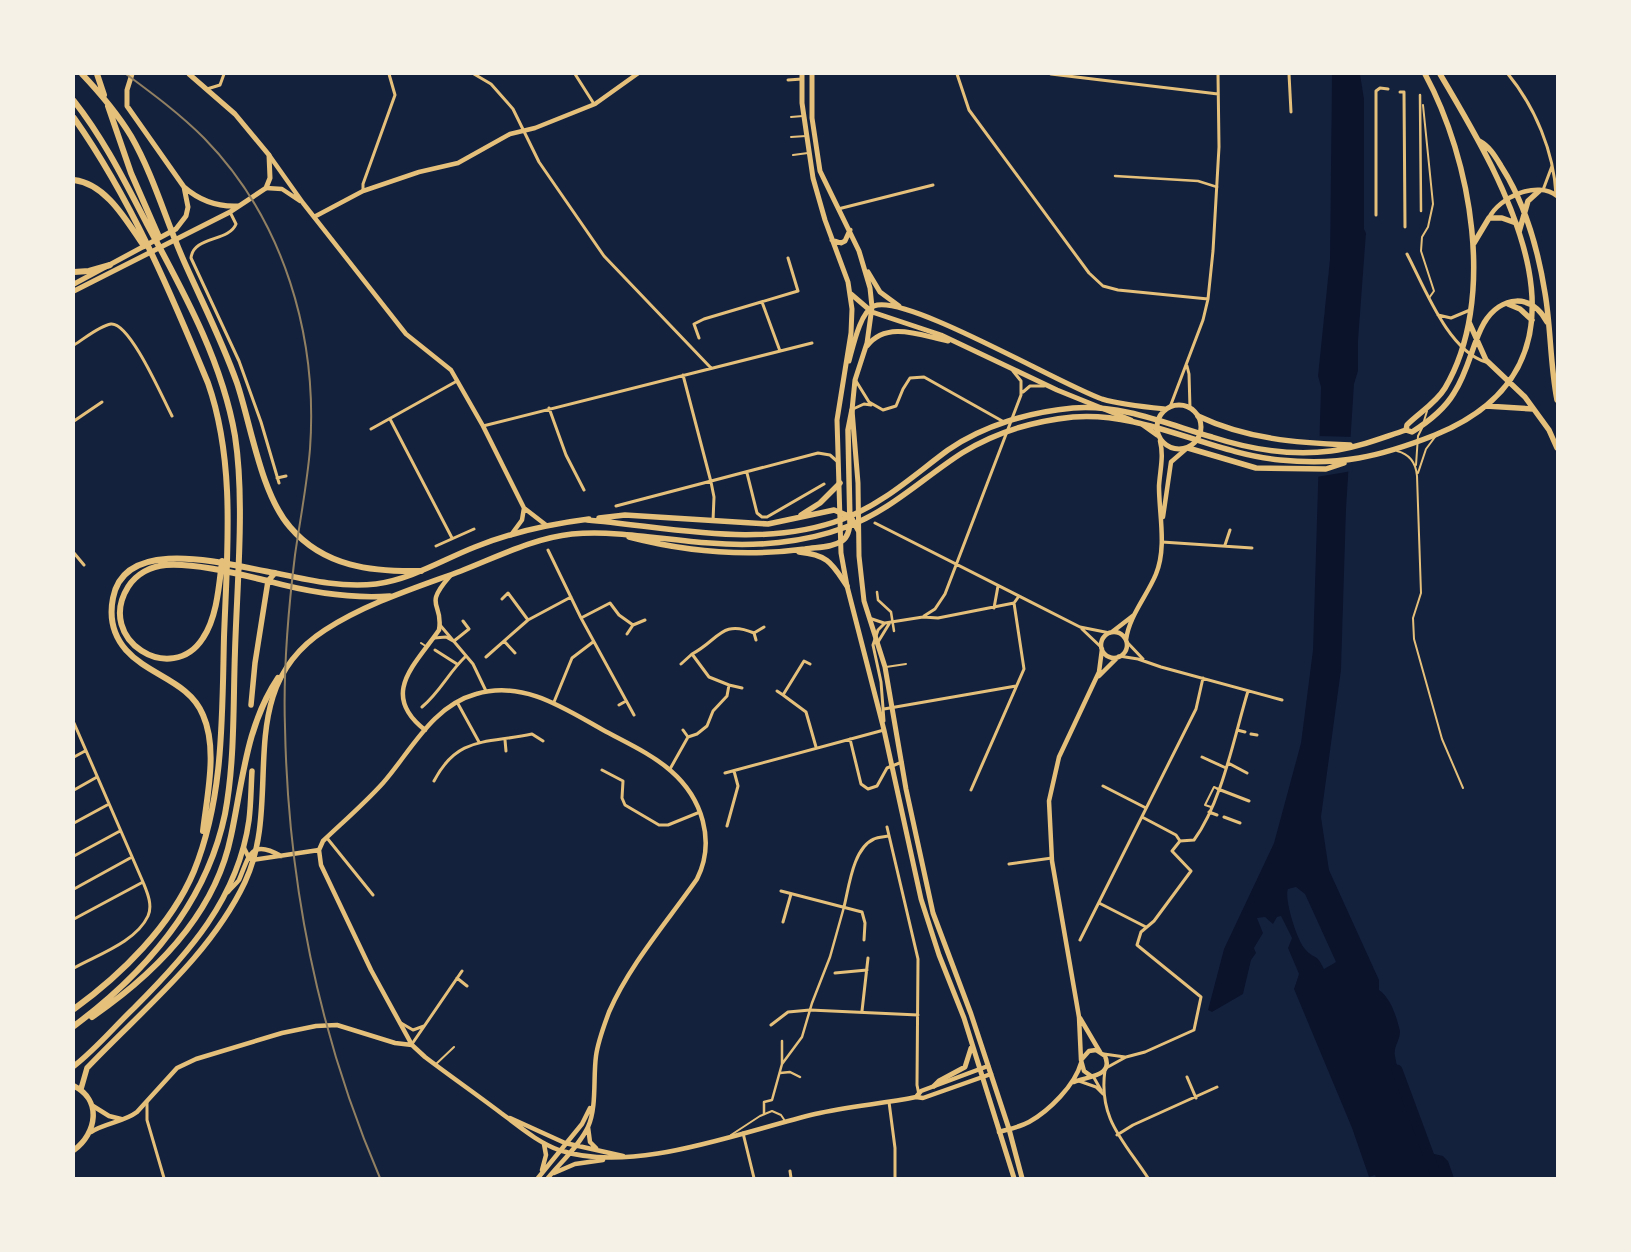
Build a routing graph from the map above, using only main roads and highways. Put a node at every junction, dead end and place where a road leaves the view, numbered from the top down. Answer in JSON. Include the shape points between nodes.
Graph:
{"nodes":[{"id":1,"x":82,"y":74,"type":"edge"},
{"id":2,"x":97,"y":74,"type":"edge"},
{"id":3,"x":132,"y":74,"type":"edge"},
{"id":4,"x":189,"y":74,"type":"edge"},
{"id":5,"x":812,"y":74,"type":"edge"},
{"id":6,"x":1425,"y":74,"type":"edge"},
{"id":7,"x":802,"y":77,"type":"edge"},
{"id":8,"x":1442,"y":77,"type":"edge"},
{"id":9,"x":74,"y":101,"type":"edge"},
{"id":10,"x":74,"y":118,"type":"edge"},
{"id":11,"x":1479,"y":141,"type":"junction"},
{"id":12,"x":74,"y":180,"type":"edge"},
{"id":13,"x":184,"y":187,"type":"junction"},
{"id":14,"x":1541,"y":191,"type":"road end"},
{"id":15,"x":240,"y":204,"type":"junction"},
{"id":16,"x":1524,"y":213,"type":"junction"},
{"id":17,"x":1516,"y":223,"type":"junction"},
{"id":18,"x":850,"y":230,"type":"junction"},
{"id":19,"x":1519,"y":234,"type":"junction"},
{"id":20,"x":832,"y":240,"type":"junction"},
{"id":21,"x":1474,"y":244,"type":"junction"},
{"id":22,"x":154,"y":259,"type":"junction"},
{"id":23,"x":864,"y":263,"type":"junction"},
{"id":24,"x":112,"y":268,"type":"junction"},
{"id":25,"x":74,"y":272,"type":"edge"},
{"id":26,"x":74,"y":284,"type":"edge"},
{"id":27,"x":849,"y":290,"type":"junction"},
{"id":28,"x":74,"y":291,"type":"edge"},
{"id":29,"x":187,"y":300,"type":"junction"},
{"id":30,"x":1508,"y":304,"type":"junction"},
{"id":31,"x":1533,"y":304,"type":"junction"},
{"id":32,"x":906,"y":309,"type":"junction"},
{"id":33,"x":871,"y":310,"type":"junction"},
{"id":34,"x":1532,"y":320,"type":"junction"},
{"id":35,"x":1469,"y":322,"type":"junction"},
{"id":36,"x":1547,"y":322,"type":"junction"},
{"id":37,"x":1477,"y":340,"type":"junction"},
{"id":38,"x":954,"y":342,"type":"junction"},
{"id":39,"x":865,"y":348,"type":"junction"},
{"id":40,"x":843,"y":380,"type":"junction"},
{"id":41,"x":1508,"y":382,"type":"junction"},
{"id":42,"x":1557,"y":400,"type":"edge"},
{"id":43,"x":1486,"y":406,"type":"junction"},
{"id":44,"x":1168,"y":408,"type":"junction"},
{"id":45,"x":1534,"y":409,"type":"junction"},
{"id":46,"x":852,"y":410,"type":"junction"},
{"id":47,"x":1198,"y":416,"type":"junction"},
{"id":48,"x":1406,"y":430,"type":"junction"},
{"id":49,"x":1157,"y":435,"type":"junction"},
{"id":50,"x":1357,"y":445,"type":"junction"},
{"id":51,"x":1557,"y":448,"type":"edge"},
{"id":52,"x":1187,"y":449,"type":"junction"},
{"id":53,"x":1346,"y":462,"type":"junction"},
{"id":54,"x":840,"y":483,"type":"junction"},
{"id":55,"x":841,"y":512,"type":"junction"},
{"id":56,"x":851,"y":517,"type":"junction"},
{"id":57,"x":226,"y":518,"type":"junction"},
{"id":58,"x":797,"y":518,"type":"junction"},
{"id":59,"x":587,"y":520,"type":"junction"},
{"id":60,"x":858,"y":530,"type":"junction"},
{"id":61,"x":621,"y":535,"type":"junction"},
{"id":62,"x":841,"y":542,"type":"junction"},
{"id":63,"x":790,"y":551,"type":"junction"},
{"id":64,"x":421,"y":571,"type":"junction"},
{"id":65,"x":278,"y":574,"type":"junction"},
{"id":66,"x":268,"y":581,"type":"junction"},
{"id":67,"x":847,"y":586,"type":"junction"},
{"id":68,"x":397,"y":595,"type":"junction"},
{"id":69,"x":278,"y":678,"type":"junction"},
{"id":70,"x":251,"y":705,"type":"dead end"},
{"id":71,"x":252,"y":771,"type":"dead end"},
{"id":72,"x":202,"y":850,"type":"junction"},
{"id":73,"x":74,"y":1009,"type":"edge"},
{"id":74,"x":74,"y":1028,"type":"edge"},
{"id":75,"x":972,"y":1046,"type":"junction"},
{"id":76,"x":74,"y":1066,"type":"edge"},
{"id":77,"x":74,"y":1086,"type":"edge"},
{"id":78,"x":934,"y":1086,"type":"road end"},
{"id":79,"x":81,"y":1089,"type":"junction"},
{"id":80,"x":74,"y":1150,"type":"edge"},
{"id":81,"x":1014,"y":1178,"type":"edge"},
{"id":82,"x":1022,"y":1178,"type":"edge"}],
"edges":[{"from":1,"to":64,"type":"highway","via":[[106,100],[131,136],[186,267],[220,337],[266,482],[284,519],[301,538],[344,564],[362,569]]},
{"from":2,"to":29,"type":"highway","via":[[147,212]]},
{"from":3,"to":13,"type":"main road","via":[[126,98],[131,114]]},
{"from":4,"to":15,"type":"main road","via":[[235,114],[269,155],[270,178],[264,189]]},
{"from":5,"to":18,"type":"main road","via":[[812,118],[817,157],[825,183]]},
{"from":6,"to":21,"type":"highway","via":[[1448,120],[1462,169]]},
{"from":7,"to":20,"type":"main road","via":[[808,153],[817,197]]},
{"from":8,"to":11,"type":"highway"},
{"from":9,"to":29,"type":"highway","via":[[113,158]]},
{"from":10,"to":22,"type":"highway","via":[[111,176]]},
{"from":11,"to":16,"type":"highway","via":[[1490,149],[1510,179]]},
{"from":11,"to":17,"type":"highway","via":[[1508,198]]},
{"from":12,"to":22,"type":"highway","via":[[101,192]]},
{"from":13,"to":15,"type":"main road","via":[[219,206]]},
{"from":13,"to":24,"type":"main road","via":[[188,207],[186,216],[176,229]]},
{"from":14,"to":16,"type":"highway","via":[[1531,197]]},
{"from":15,"to":24,"type":"main road","via":[[230,212]]},
{"from":16,"to":19,"type":"highway"},
{"from":16,"to":36,"type":"highway","via":[[1545,292]]},
{"from":17,"to":19,"type":"highway"},
{"from":17,"to":21,"type":"highway","via":[[1489,218]]},
{"from":18,"to":20,"type":"main road","via":[[845,241]]},
{"from":18,"to":23,"type":"main road"},
{"from":19,"to":31,"type":"highway","via":[[1528,266]]},
{"from":20,"to":27,"type":"main road"},
{"from":21,"to":35,"type":"highway"},
{"from":22,"to":57,"type":"highway","via":[[216,407],[223,446]]},
{"from":23,"to":32,"type":"main road","via":[[880,292]]},
{"from":23,"to":33,"type":"main road"},
{"from":24,"to":25,"type":"highway"},
{"from":24,"to":26,"type":"main road"},
{"from":24,"to":28,"type":"main road"},
{"from":27,"to":33,"type":"main road"},
{"from":27,"to":40,"type":"main road","via":[[852,320]]},
{"from":29,"to":74,"type":"highway","via":[[220,378],[231,417],[237,462],[239,528],[233,732],[224,816],[204,876],[163,945],[126,984]]},
{"from":30,"to":31,"type":"highway","via":[[1519,299]]},
{"from":30,"to":34,"type":"highway"},
{"from":30,"to":37,"type":"highway","via":[[1486,320]]},
{"from":31,"to":34,"type":"highway"},
{"from":31,"to":36,"type":"highway","via":[[1542,311]]},
{"from":32,"to":33,"type":"main road","via":[[891,306]]},
{"from":32,"to":44,"type":"main road","via":[[1094,396],[1134,406]]},
{"from":33,"to":38,"type":"main road"},
{"from":33,"to":39,"type":"main road"},
{"from":33,"to":40,"type":"main road","via":[[862,321]]},
{"from":34,"to":41,"type":"highway","via":[[1527,346]]},
{"from":35,"to":37,"type":"highway"},
{"from":35,"to":48,"type":"highway","via":[[1444,389],[1407,425]]},
{"from":36,"to":42,"type":"highway"},
{"from":37,"to":41,"type":"highway","via":[[1489,363]]},
{"from":37,"to":48,"type":"highway","via":[[1454,394],[1423,425],[1412,432]]},
{"from":38,"to":39,"type":"main road","via":[[894,331],[879,335]]},
{"from":38,"to":49,"type":"main road","via":[[1136,422]]},
{"from":39,"to":46,"type":"main road","via":[[855,380]]},
{"from":40,"to":54,"type":"main road","via":[[838,420]]},
{"from":41,"to":43,"type":"highway"},
{"from":41,"to":45,"type":"highway"},
{"from":43,"to":45,"type":"highway"},
{"from":43,"to":53,"type":"highway","via":[[1438,434]]},
{"from":44,"to":47,"type":"main road","via":[[1177,405],[1190,408]]},
{"from":44,"to":49,"type":"main road","via":[[1157,421]]},
{"from":45,"to":51,"type":"highway"},
{"from":46,"to":56,"type":"highway","via":[[848,430]]},
{"from":46,"to":60,"type":"main road"},
{"from":47,"to":50,"type":"highway","via":[[1250,435],[1304,443]]},
{"from":47,"to":52,"type":"main road","via":[[1200,436]]},
{"from":48,"to":50,"type":"highway"},
{"from":49,"to":52,"type":"main road","via":[[1172,449]]},
{"from":50,"to":59,"type":"highway","via":[[1329,452],[1276,451],[1248,447],[1150,417],[1076,408],[1042,412],[1004,422],[975,435],[950,449],[873,505],[844,519],[807,530],[772,534],[696,533]]},
{"from":52,"to":53,"type":"highway","via":[[1256,468],[1326,469]]},
{"from":53,"to":61,"type":"highway","via":[[1303,462],[1244,455],[1148,425],[1112,418],[1079,417],[1011,430],[966,450],[885,509],[844,528],[775,542],[735,545]]},
{"from":54,"to":55,"type":"main road"},
{"from":54,"to":58,"type":"highway","via":[[820,503]]},
{"from":55,"to":56,"type":"highway"},
{"from":55,"to":58,"type":"highway","via":[[830,510]]},
{"from":55,"to":62,"type":"main road"},
{"from":56,"to":60,"type":"highway"},
{"from":56,"to":62,"type":"highway","via":[[848,533]]},
{"from":57,"to":66,"type":"highway","via":[[216,604],[203,639],[189,652],[169,658],[153,657],[138,650],[127,639],[120,622],[122,597],[131,582],[148,570],[167,565],[202,569],[250,577]]},
{"from":57,"to":72,"type":"highway","via":[[221,738],[216,789]]},
{"from":58,"to":59,"type":"highway","via":[[768,524],[625,515]]},
{"from":59,"to":64,"type":"highway","via":[[511,535]]},
{"from":60,"to":82,"type":"main road","via":[[861,582],[868,617],[885,667],[933,913],[967,1002]]},
{"from":61,"to":63,"type":"highway","via":[[711,552]]},
{"from":61,"to":68,"type":"highway","via":[[574,534],[541,540]]},
{"from":62,"to":63,"type":"highway"},
{"from":62,"to":67,"type":"main road"},
{"from":63,"to":67,"type":"highway","via":[[830,561]]},
{"from":64,"to":65,"type":"highway","via":[[396,580],[365,585],[309,581]]},
{"from":65,"to":66,"type":"highway"},
{"from":65,"to":72,"type":"highway","via":[[173,558],[144,562],[124,576],[113,596],[110,613],[117,639],[128,652],[185,690],[204,715],[210,757]]},
{"from":66,"to":68,"type":"highway","via":[[356,597]]},
{"from":66,"to":70,"type":"highway"},
{"from":67,"to":75,"type":"main road","via":[[884,730],[921,899]]},
{"from":68,"to":69,"type":"highway","via":[[336,623],[311,640]]},
{"from":69,"to":74,"type":"highway","via":[[252,731],[231,838],[219,875],[204,906],[174,947],[152,969],[104,1009]]},
{"from":69,"to":79,"type":"highway","via":[[266,724],[255,851],[234,904],[201,949],[87,1068]]},
{"from":71,"to":76,"type":"highway","via":[[249,821],[243,843],[225,895],[210,923],[187,953]]},
{"from":72,"to":73,"type":"highway","via":[[189,881],[157,930],[121,969]]},
{"from":75,"to":78,"type":"main road","via":[[965,1067]]},
{"from":75,"to":81,"type":"main road"},
{"from":77,"to":79,"type":"highway"},
{"from":79,"to":80,"type":"highway","via":[[93,1106],[91,1132]]}]}
